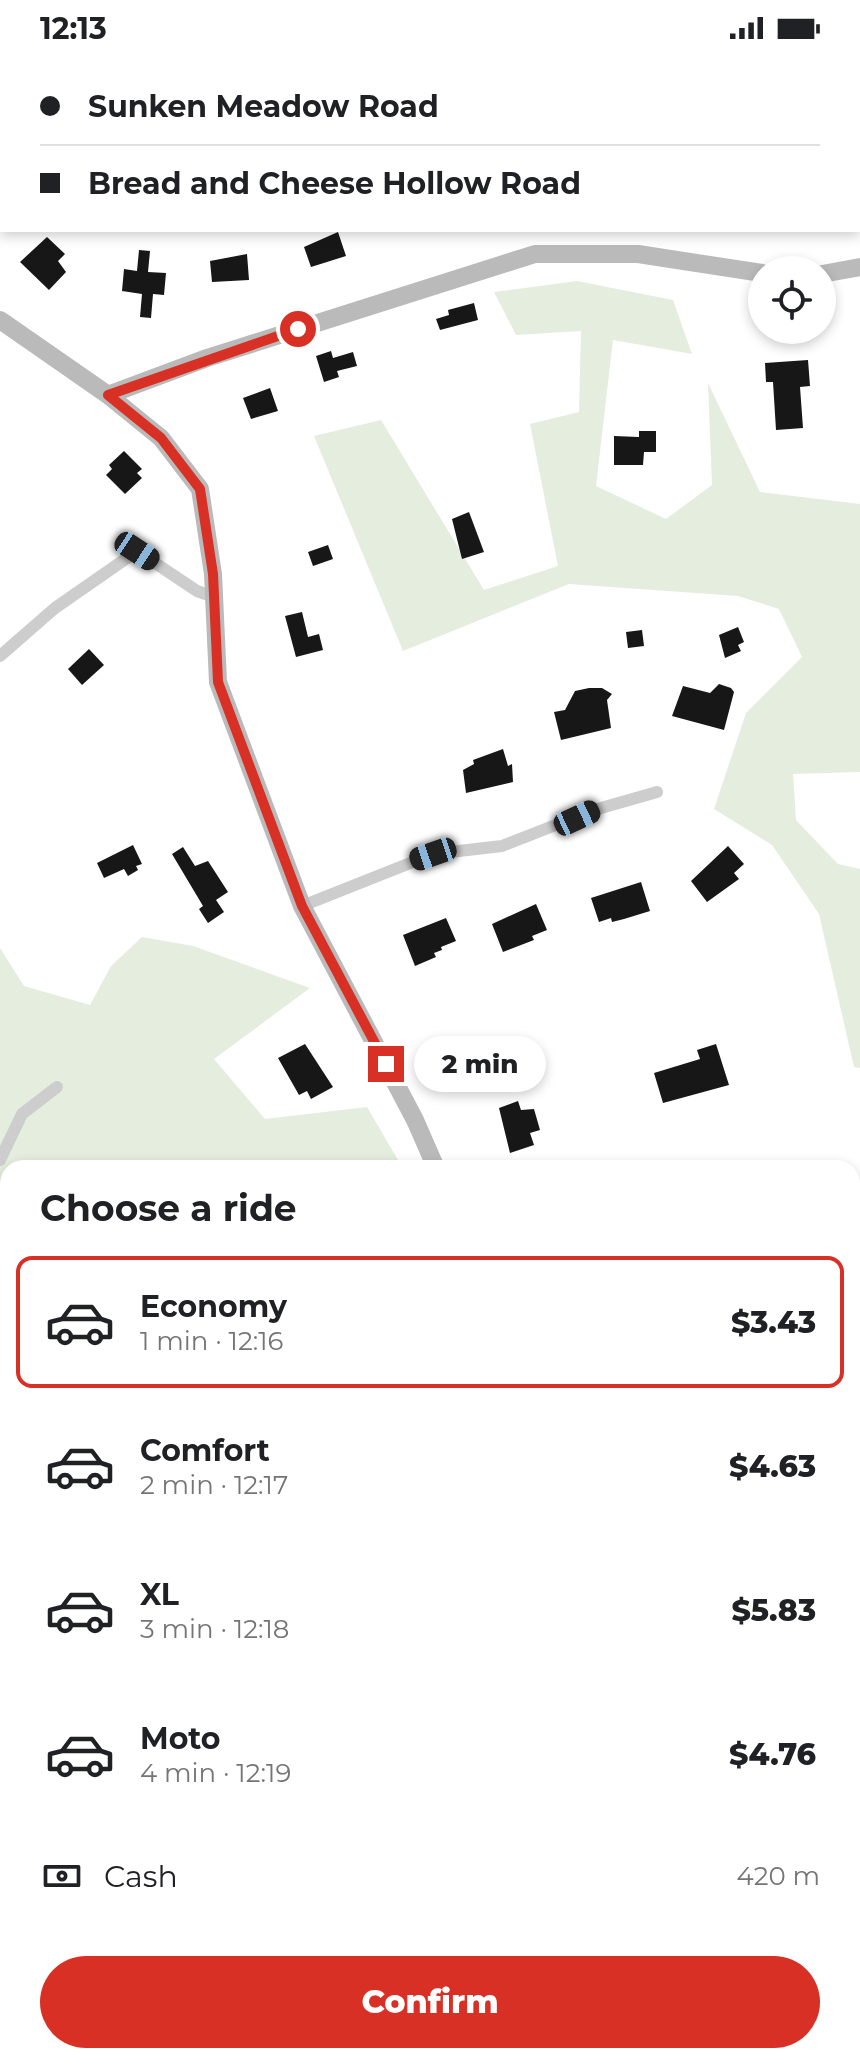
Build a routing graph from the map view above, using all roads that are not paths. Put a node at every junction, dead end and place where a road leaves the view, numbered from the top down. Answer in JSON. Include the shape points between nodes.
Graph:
{"nodes":[{"id":1,"x":860,"y":267,"type":"edge"},
{"id":2,"x":748,"y":271,"type":"edge"},
{"id":3,"x":836,"y":271,"type":"edge"},
{"id":4,"x":0,"y":320,"type":"edge"},
{"id":5,"x":108,"y":395,"type":"junction"},
{"id":6,"x":214,"y":597,"type":"junction"},
{"id":7,"x":0,"y":656,"type":"edge"},
{"id":8,"x":657,"y":792,"type":"dead end"},
{"id":9,"x":302,"y":906,"type":"junction"},
{"id":10,"x":57,"y":1087,"type":"dead end"},
{"id":11,"x":0,"y":1160,"type":"edge"},
{"id":12,"x":432,"y":1160,"type":"edge"}],
"edges":[{"from":1,"to":3,"type":"main road"},
{"from":2,"to":5,"type":"main road","via":[[638,254],[535,254],[207,358]]},
{"from":4,"to":5,"type":"main road"},
{"from":5,"to":6,"type":"main road","via":[[161,438],[200,489]]},
{"from":6,"to":7,"type":"street","via":[[137,551],[55,608]]},
{"from":6,"to":9,"type":"main road","via":[[218,682]]},
{"from":8,"to":9,"type":"street","via":[[502,846],[433,854]]},
{"from":9,"to":12,"type":"main road"},
{"from":10,"to":11,"type":"street","via":[[22,1114]]}]}
